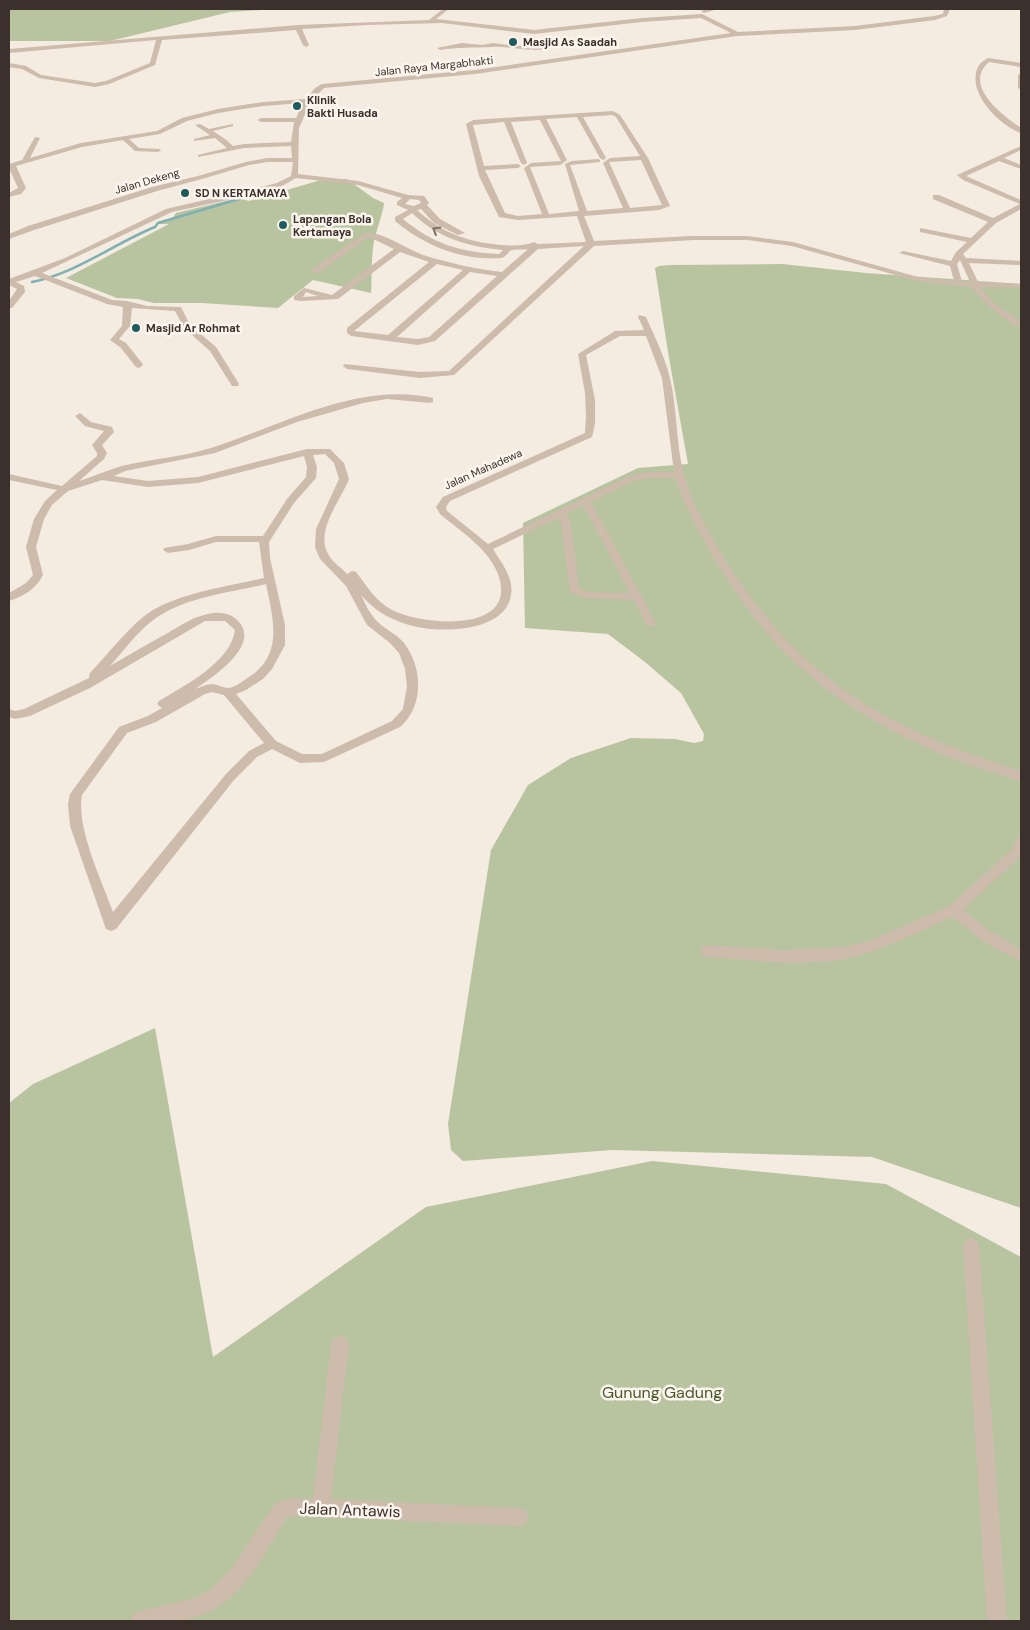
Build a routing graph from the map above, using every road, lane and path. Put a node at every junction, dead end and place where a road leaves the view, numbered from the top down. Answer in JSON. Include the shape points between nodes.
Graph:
{"nodes":[{"id":1,"x":446,"y":9,"type":"edge"},
{"id":2,"x":715,"y":9,"type":"edge"},
{"id":3,"x":947,"y":9,"type":"edge"},
{"id":4,"x":703,"y":12,"type":"edge"},
{"id":5,"x":431,"y":21,"type":"junction"},
{"id":6,"x":315,"y":26,"type":"junction"},
{"id":7,"x":298,"y":28,"type":"junction"},
{"id":8,"x":521,"y":32,"type":"junction"},
{"id":9,"x":737,"y":34,"type":"junction"},
{"id":10,"x":325,"y":35,"type":"dead end"},
{"id":11,"x":513,"y":36,"type":"dead end"},
{"id":12,"x":159,"y":38,"type":"junction"},
{"id":13,"x":475,"y":39,"type":"dead end"},
{"id":14,"x":505,"y":40,"type":"dead end"},
{"id":15,"x":306,"y":45,"type":"dead end"},
{"id":16,"x":492,"y":45,"type":"junction"},
{"id":17,"x":550,"y":46,"type":"dead end"},
{"id":18,"x":440,"y":48,"type":"dead end"},
{"id":19,"x":9,"y":51,"type":"edge"},
{"id":20,"x":9,"y":65,"type":"edge"},
{"id":21,"x":1021,"y":65,"type":"edge"},
{"id":22,"x":1021,"y":75,"type":"edge"},
{"id":23,"x":1021,"y":88,"type":"edge"},
{"id":24,"x":308,"y":101,"type":"junction"},
{"id":25,"x":580,"y":115,"type":"junction"},
{"id":26,"x":542,"y":118,"type":"junction"},
{"id":27,"x":261,"y":120,"type":"dead end"},
{"id":28,"x":298,"y":120,"type":"junction"},
{"id":29,"x":507,"y":120,"type":"junction"},
{"id":30,"x":198,"y":125,"type":"dead end"},
{"id":31,"x":231,"y":125,"type":"dead end"},
{"id":32,"x":207,"y":131,"type":"junction"},
{"id":33,"x":1021,"y":131,"type":"edge"},
{"id":34,"x":214,"y":136,"type":"junction"},
{"id":35,"x":37,"y":138,"type":"dead end"},
{"id":36,"x":124,"y":138,"type":"junction"},
{"id":37,"x":196,"y":140,"type":"dead end"},
{"id":38,"x":294,"y":144,"type":"junction"},
{"id":39,"x":275,"y":145,"type":"junction"},
{"id":40,"x":1021,"y":148,"type":"edge"},
{"id":41,"x":232,"y":149,"type":"junction"},
{"id":42,"x":158,"y":150,"type":"dead end"},
{"id":43,"x":200,"y":156,"type":"dead end"},
{"id":44,"x":645,"y":158,"type":"junction"},
{"id":45,"x":998,"y":158,"type":"junction"},
{"id":46,"x":295,"y":160,"type":"junction"},
{"id":47,"x":604,"y":161,"type":"junction"},
{"id":48,"x":24,"y":162,"type":"junction"},
{"id":49,"x":256,"y":162,"type":"junction"},
{"id":50,"x":566,"y":163,"type":"junction"},
{"id":51,"x":10,"y":165,"type":"edge"},
{"id":52,"x":525,"y":165,"type":"junction"},
{"id":53,"x":1021,"y":167,"type":"edge"},
{"id":54,"x":481,"y":168,"type":"junction"},
{"id":55,"x":295,"y":176,"type":"junction"},
{"id":56,"x":347,"y":182,"type":"junction"},
{"id":57,"x":9,"y":195,"type":"edge"},
{"id":58,"x":936,"y":197,"type":"dead end"},
{"id":59,"x":408,"y":198,"type":"junction"},
{"id":60,"x":400,"y":202,"type":"junction"},
{"id":61,"x":1021,"y":202,"type":"edge"},
{"id":62,"x":423,"y":206,"type":"junction"},
{"id":63,"x":1021,"y":206,"type":"edge"},
{"id":64,"x":412,"y":209,"type":"junction"},
{"id":65,"x":628,"y":211,"type":"junction"},
{"id":66,"x":584,"y":214,"type":"junction"},
{"id":67,"x":546,"y":216,"type":"junction"},
{"id":68,"x":993,"y":221,"type":"junction"},
{"id":69,"x":923,"y":230,"type":"dead end"},
{"id":70,"x":9,"y":237,"type":"edge"},
{"id":71,"x":592,"y":239,"type":"junction"},
{"id":72,"x":974,"y":242,"type":"junction"},
{"id":73,"x":534,"y":244,"type":"junction"},
{"id":74,"x":510,"y":248,"type":"junction"},
{"id":75,"x":399,"y":249,"type":"junction"},
{"id":76,"x":903,"y":253,"type":"dead end"},
{"id":77,"x":962,"y":257,"type":"junction"},
{"id":78,"x":434,"y":262,"type":"junction"},
{"id":79,"x":1021,"y":262,"type":"edge"},
{"id":80,"x":953,"y":264,"type":"junction"},
{"id":81,"x":468,"y":270,"type":"junction"},
{"id":82,"x":315,"y":272,"type":"dead end"},
{"id":83,"x":37,"y":274,"type":"junction"},
{"id":84,"x":504,"y":276,"type":"junction"},
{"id":85,"x":10,"y":282,"type":"edge"},
{"id":86,"x":959,"y":284,"type":"junction"},
{"id":87,"x":974,"y":284,"type":"junction"},
{"id":88,"x":1021,"y":286,"type":"edge"},
{"id":89,"x":332,"y":298,"type":"dead end"},
{"id":90,"x":127,"y":303,"type":"junction"},
{"id":91,"x":9,"y":306,"type":"edge"},
{"id":92,"x":642,"y":317,"type":"dead end"},
{"id":93,"x":1018,"y":324,"type":"dead end"},
{"id":94,"x":649,"y":333,"type":"junction"},
{"id":95,"x":390,"y":338,"type":"junction"},
{"id":96,"x":138,"y":365,"type":"dead end"},
{"id":97,"x":348,"y":366,"type":"dead end"},
{"id":98,"x":235,"y":384,"type":"dead end"},
{"id":99,"x":430,"y":400,"type":"dead end"},
{"id":100,"x":80,"y":416,"type":"dead end"},
{"id":101,"x":307,"y":452,"type":"junction"},
{"id":102,"x":679,"y":475,"type":"junction"},
{"id":103,"x":9,"y":477,"type":"edge"},
{"id":104,"x":102,"y":477,"type":"junction"},
{"id":105,"x":64,"y":489,"type":"junction"},
{"id":106,"x":585,"y":500,"type":"junction"},
{"id":107,"x":560,"y":513,"type":"junction"},
{"id":108,"x":266,"y":539,"type":"junction"},
{"id":109,"x":487,"y":548,"type":"junction"},
{"id":110,"x":320,"y":549,"type":"junction"},
{"id":111,"x":168,"y":550,"type":"dead end"},
{"id":112,"x":270,"y":580,"type":"junction"},
{"id":113,"x":637,"y":596,"type":"junction"},
{"id":114,"x":9,"y":597,"type":"edge"},
{"id":115,"x":651,"y":623,"type":"dead end"},
{"id":116,"x":86,"y":686,"type":"junction"},
{"id":117,"x":228,"y":692,"type":"junction"},
{"id":118,"x":9,"y":713,"type":"edge"},
{"id":119,"x":123,"y":730,"type":"junction"},
{"id":120,"x":272,"y":744,"type":"junction"},
{"id":121,"x":1021,"y":776,"type":"edge"},
{"id":122,"x":1020,"y":849,"type":"edge"},
{"id":123,"x":954,"y":910,"type":"junction"},
{"id":124,"x":707,"y":950,"type":"dead end"},
{"id":125,"x":1021,"y":954,"type":"edge"},
{"id":126,"x":971,"y":1246,"type":"dead end"},
{"id":127,"x":340,"y":1344,"type":"dead end"},
{"id":128,"x":321,"y":1508,"type":"junction"},
{"id":129,"x":519,"y":1517,"type":"dead end"},
{"id":130,"x":140,"y":1621,"type":"edge"},
{"id":131,"x":998,"y":1621,"type":"edge"}],
"edges":[{"from":1,"to":5,"type":"street"},
{"from":2,"to":4,"type":"street"},
{"from":3,"to":9,"type":"street","name":"Jalan Raya Margabhakti","via":[[945,15],[935,18],[875,27]]},
{"from":4,"to":8,"type":"street","via":[[577,29]]},
{"from":4,"to":9,"type":"street"},
{"from":5,"to":6,"type":"street"},
{"from":5,"to":8,"type":"street"},
{"from":6,"to":7,"type":"street"},
{"from":6,"to":10,"type":"street"},
{"from":7,"to":12,"type":"street"},
{"from":7,"to":15,"type":"street"},
{"from":8,"to":11,"type":"street"},
{"from":9,"to":24,"type":"street","name":"Jalan Raya Margabhakti","via":[[475,72],[331,85],[316,89]]},
{"from":12,"to":19,"type":"street"},
{"from":12,"to":20,"type":"street","via":[[153,64],[101,85],[38,76],[24,67]]},
{"from":13,"to":16,"type":"street"},
{"from":14,"to":16,"type":"street"},
{"from":16,"to":17,"type":"street","via":[[517,48]]},
{"from":16,"to":18,"type":"street"},
{"from":21,"to":33,"type":"street","via":[[988,60],[978,77],[987,102]]},
{"from":22,"to":23,"type":"street"},
{"from":24,"to":28,"type":"street","name":"Jalan Raya Margabhakti"},
{"from":24,"to":36,"type":"street","via":[[209,113],[184,119],[161,132]]},
{"from":25,"to":26,"type":"street"},
{"from":25,"to":44,"type":"street","via":[[616,114]]},
{"from":25,"to":47,"type":"street"},
{"from":26,"to":29,"type":"street"},
{"from":26,"to":50,"type":"street"},
{"from":27,"to":28,"type":"street"},
{"from":28,"to":38,"type":"street","name":"Jalan Raya Margabhakti"},
{"from":29,"to":52,"type":"street"},
{"from":29,"to":54,"type":"street","via":[[469,124]]},
{"from":30,"to":32,"type":"street"},
{"from":31,"to":32,"type":"street"},
{"from":32,"to":34,"type":"street"},
{"from":34,"to":37,"type":"street"},
{"from":34,"to":41,"type":"street"},
{"from":35,"to":48,"type":"street"},
{"from":36,"to":42,"type":"street","via":[[137,150]]},
{"from":36,"to":48,"type":"street","via":[[81,144]]},
{"from":38,"to":39,"type":"street"},
{"from":38,"to":46,"type":"street","name":"Jalan Raya Margabhakti"},
{"from":39,"to":41,"type":"street"},
{"from":39,"to":49,"type":"street"},
{"from":40,"to":45,"type":"street"},
{"from":41,"to":43,"type":"street"},
{"from":44,"to":47,"type":"street"},
{"from":44,"to":65,"type":"street","via":[[666,206]]},
{"from":45,"to":53,"type":"street"},
{"from":45,"to":61,"type":"street","via":[[961,175]]},
{"from":46,"to":49,"type":"street","name":"Jalan Dekeng"},
{"from":46,"to":55,"type":"street","name":"Jalan Raya Margabhakti"},
{"from":47,"to":50,"type":"street"},
{"from":47,"to":65,"type":"street"},
{"from":48,"to":51,"type":"street"},
{"from":49,"to":70,"type":"street","name":"Jalan Dekeng","via":[[155,189]]},
{"from":50,"to":52,"type":"street"},
{"from":50,"to":66,"type":"street"},
{"from":51,"to":57,"type":"street","via":[[22,188]]},
{"from":52,"to":54,"type":"street"},
{"from":52,"to":67,"type":"street"},
{"from":54,"to":67,"type":"street","via":[[502,215],[512,218]]},
{"from":55,"to":56,"type":"street"},
{"from":55,"to":83,"type":"street","via":[[271,187],[163,214]]},
{"from":56,"to":59,"type":"street"},
{"from":56,"to":60,"type":"street","via":[[353,187]]},
{"from":58,"to":68,"type":"street"},
{"from":59,"to":60,"type":"street"},
{"from":59,"to":62,"type":"street","via":[[425,200]]},
{"from":60,"to":64,"type":"street"},
{"from":62,"to":64,"type":"street"},
{"from":62,"to":73,"type":"street","via":[[437,221],[474,238]]},
{"from":63,"to":68,"type":"street"},
{"from":74,"to":64,"type":"street","one_way":true,"via":[[469,243],[442,234],[427,225]]},
{"from":64,"to":74,"type":"street","via":[[398,220],[424,239],[464,252],[497,256]]},
{"from":65,"to":66,"type":"street"},
{"from":66,"to":67,"type":"street"},
{"from":66,"to":71,"type":"street"},
{"from":68,"to":72,"type":"street"},
{"from":69,"to":72,"type":"street"},
{"from":71,"to":73,"type":"street"},
{"from":71,"to":86,"type":"street","via":[[755,239],[793,244],[906,277]]},
{"from":71,"to":97,"type":"street","via":[[451,373],[420,375]]},
{"from":72,"to":77,"type":"street"},
{"from":73,"to":74,"type":"street"},
{"from":73,"to":84,"type":"street"},
{"from":75,"to":78,"type":"street"},
{"from":75,"to":82,"type":"street","via":[[374,235],[366,235]]},
{"from":75,"to":89,"type":"street"},
{"from":76,"to":80,"type":"street"},
{"from":77,"to":79,"type":"street"},
{"from":77,"to":80,"type":"street"},
{"from":77,"to":87,"type":"street"},
{"from":78,"to":81,"type":"street"},
{"from":78,"to":95,"type":"street","via":[[350,330],[351,333]]},
{"from":80,"to":86,"type":"street"},
{"from":81,"to":84,"type":"street"},
{"from":81,"to":95,"type":"street"},
{"from":83,"to":85,"type":"street"},
{"from":83,"to":90,"type":"street","via":[[110,302]]},
{"from":84,"to":95,"type":"street","via":[[429,341]]},
{"from":85,"to":91,"type":"street","via":[[21,292]]},
{"from":86,"to":87,"type":"street"},
{"from":87,"to":88,"type":"street"},
{"from":87,"to":93,"type":"street","via":[[988,302]]},
{"from":90,"to":96,"type":"street","via":[[128,321],[114,340],[123,345]]},
{"from":90,"to":98,"type":"street","via":[[147,308],[178,309],[187,326],[213,350]]},
{"from":92,"to":94,"type":"street"},
{"from":94,"to":102,"type":"street","via":[[667,379]]},
{"from":94,"to":109,"type":"street","name":"Jalan Mahadewa","via":[[618,333],[582,354],[589,383],[591,427],[588,435],[442,503],[443,512]]},
{"from":99,"to":104,"type":"street","via":[[387,396],[362,400],[294,420],[212,451],[122,469]]},
{"from":100,"to":105,"type":"street","via":[[88,424],[110,431],[97,445],[102,453],[100,459]]},
{"from":101,"to":104,"type":"street","via":[[198,480],[148,484]]},
{"from":101,"to":108,"type":"street","via":[[312,467],[311,478],[290,501]]},
{"from":101,"to":110,"type":"street","via":[[324,450],[331,453],[344,474],[323,526]]},
{"from":102,"to":106,"type":"street","via":[[638,476]]},
{"from":102,"to":121,"type":"street","via":[[694,514],[735,582],[765,624],[814,674],[863,709],[910,735]]},
{"from":103,"to":105,"type":"street"},
{"from":104,"to":105,"type":"street"},
{"from":105,"to":114,"type":"street","via":[[48,503],[39,519],[31,548],[38,574],[35,582]]},
{"from":106,"to":107,"type":"street"},
{"from":106,"to":113,"type":"street"},
{"from":107,"to":109,"type":"street"},
{"from":107,"to":113,"type":"street","via":[[566,522],[574,590],[586,595]]},
{"from":108,"to":111,"type":"street","via":[[216,539]]},
{"from":108,"to":112,"type":"street","via":[[264,550]]},
{"from":109,"to":110,"type":"street","via":[[504,572],[505,598],[488,618],[459,626],[416,623],[389,613],[374,602],[337,559]]},
{"from":110,"to":120,"type":"street","via":[[346,579],[371,622],[394,640],[405,654],[411,677],[411,702],[409,710],[396,724],[324,758],[300,759]]},
{"from":112,"to":116,"type":"street","via":[[156,612]]},
{"from":112,"to":117,"type":"street","via":[[280,625],[279,645],[259,676]]},
{"from":113,"to":115,"type":"street"},
{"from":116,"to":118,"type":"street","via":[[26,713]]},
{"from":116,"to":119,"type":"street","via":[[198,620],[213,616],[234,621],[240,639],[226,660]]},
{"from":117,"to":119,"type":"street","via":[[212,688],[201,691],[152,719]]},
{"from":117,"to":120,"type":"street"},
{"from":119,"to":120,"type":"street","via":[[76,794],[74,804],[76,826],[111,925],[230,777],[253,754]]},
{"from":122,"to":123,"type":"street"},
{"from":123,"to":124,"type":"street","via":[[871,946],[844,953],[784,956]]},
{"from":123,"to":125,"type":"street","via":[[980,933]]},
{"from":126,"to":131,"type":"street"},
{"from":127,"to":128,"type":"street"},
{"from":128,"to":129,"type":"street","name":"Jalan Antawis"},
{"from":128,"to":130,"type":"street","name":"Jalan Antawis","via":[[282,1510],[235,1579],[210,1602]]}]}
